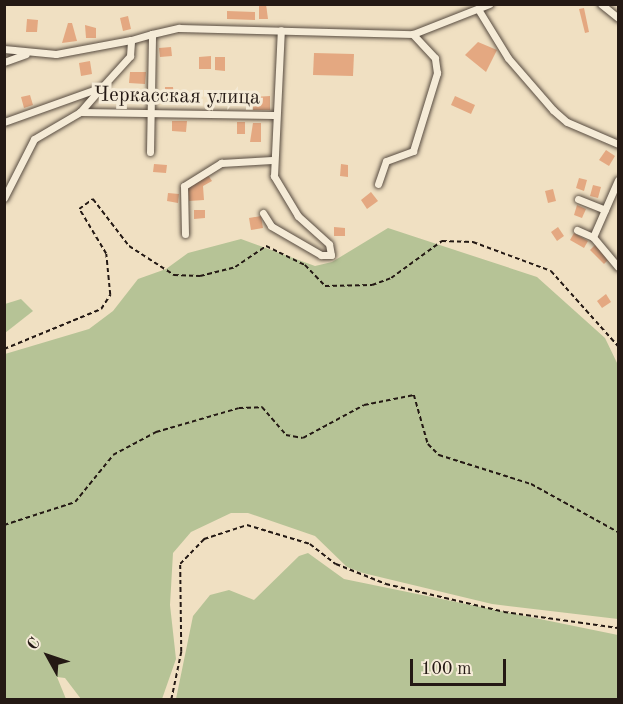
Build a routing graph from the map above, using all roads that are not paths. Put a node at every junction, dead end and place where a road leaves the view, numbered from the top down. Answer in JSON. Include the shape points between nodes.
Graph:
{"nodes":[{"id":1,"x":489,"y":4,"type":"edge"},
{"id":2,"x":601,"y":4,"type":"edge"},
{"id":3,"x":478,"y":9,"type":"junction"},
{"id":4,"x":618,"y":18,"type":"edge"},
{"id":5,"x":281,"y":30,"type":"junction"},
{"id":6,"x":152,"y":34,"type":"junction"},
{"id":7,"x":413,"y":34,"type":"junction"},
{"id":8,"x":131,"y":40,"type":"junction"},
{"id":9,"x":4,"y":49,"type":"edge"},
{"id":10,"x":26,"y":54,"type":"junction"},
{"id":11,"x":4,"y":62,"type":"edge"},
{"id":12,"x":102,"y":87,"type":"junction"},
{"id":13,"x":80,"y":112,"type":"junction"},
{"id":14,"x":274,"y":115,"type":"junction"},
{"id":15,"x":151,"y":116,"type":"junction"},
{"id":16,"x":4,"y":122,"type":"edge"},
{"id":17,"x":618,"y":144,"type":"edge"},
{"id":18,"x":150,"y":152,"type":"dead end"},
{"id":19,"x":272,"y":160,"type":"junction"},
{"id":20,"x":618,"y":180,"type":"edge"},
{"id":21,"x":378,"y":184,"type":"dead end"},
{"id":22,"x":4,"y":198,"type":"edge"},
{"id":23,"x":578,"y":199,"type":"dead end"},
{"id":24,"x":605,"y":210,"type":"junction"},
{"id":25,"x":263,"y":213,"type":"dead end"},
{"id":26,"x":577,"y":230,"type":"dead end"},
{"id":27,"x":185,"y":234,"type":"dead end"},
{"id":28,"x":593,"y":237,"type":"junction"},
{"id":29,"x":618,"y":267,"type":"edge"}],
"edges":[{"from":1,"to":3,"type":"street"},
{"from":2,"to":4,"type":"street"},
{"from":3,"to":7,"type":"street"},
{"from":3,"to":17,"type":"street","via":[[508,58],[554,110],[567,122]]},
{"from":5,"to":6,"type":"street","via":[[179,28]]},
{"from":5,"to":7,"type":"street"},
{"from":5,"to":14,"type":"street"},
{"from":6,"to":8,"type":"street"},
{"from":6,"to":15,"type":"street"},
{"from":7,"to":21,"type":"street","via":[[435,58],[437,73],[413,152],[387,161]]},
{"from":8,"to":10,"type":"street","via":[[88,51]]},
{"from":8,"to":12,"type":"street","name":"Черкасская улица","via":[[130,56]]},
{"from":9,"to":10,"type":"street"},
{"from":10,"to":11,"type":"street"},
{"from":12,"to":13,"type":"street","name":"Черкасская улица"},
{"from":12,"to":16,"type":"street"},
{"from":13,"to":15,"type":"street","name":"Черкасская улица"},
{"from":13,"to":22,"type":"street","name":"Черкасская улица","via":[[34,139]]},
{"from":14,"to":15,"type":"street","name":"Черкасская улица"},
{"from":14,"to":19,"type":"street"},
{"from":15,"to":18,"type":"street"},
{"from":19,"to":25,"type":"street","via":[[279,188],[298,216],[329,244],[331,255],[321,255],[271,226]]},
{"from":19,"to":27,"type":"street","via":[[221,163],[184,186]]},
{"from":20,"to":24,"type":"street"},
{"from":23,"to":24,"type":"street"},
{"from":24,"to":28,"type":"street"},
{"from":26,"to":28,"type":"street"},
{"from":28,"to":29,"type":"street"}]}
